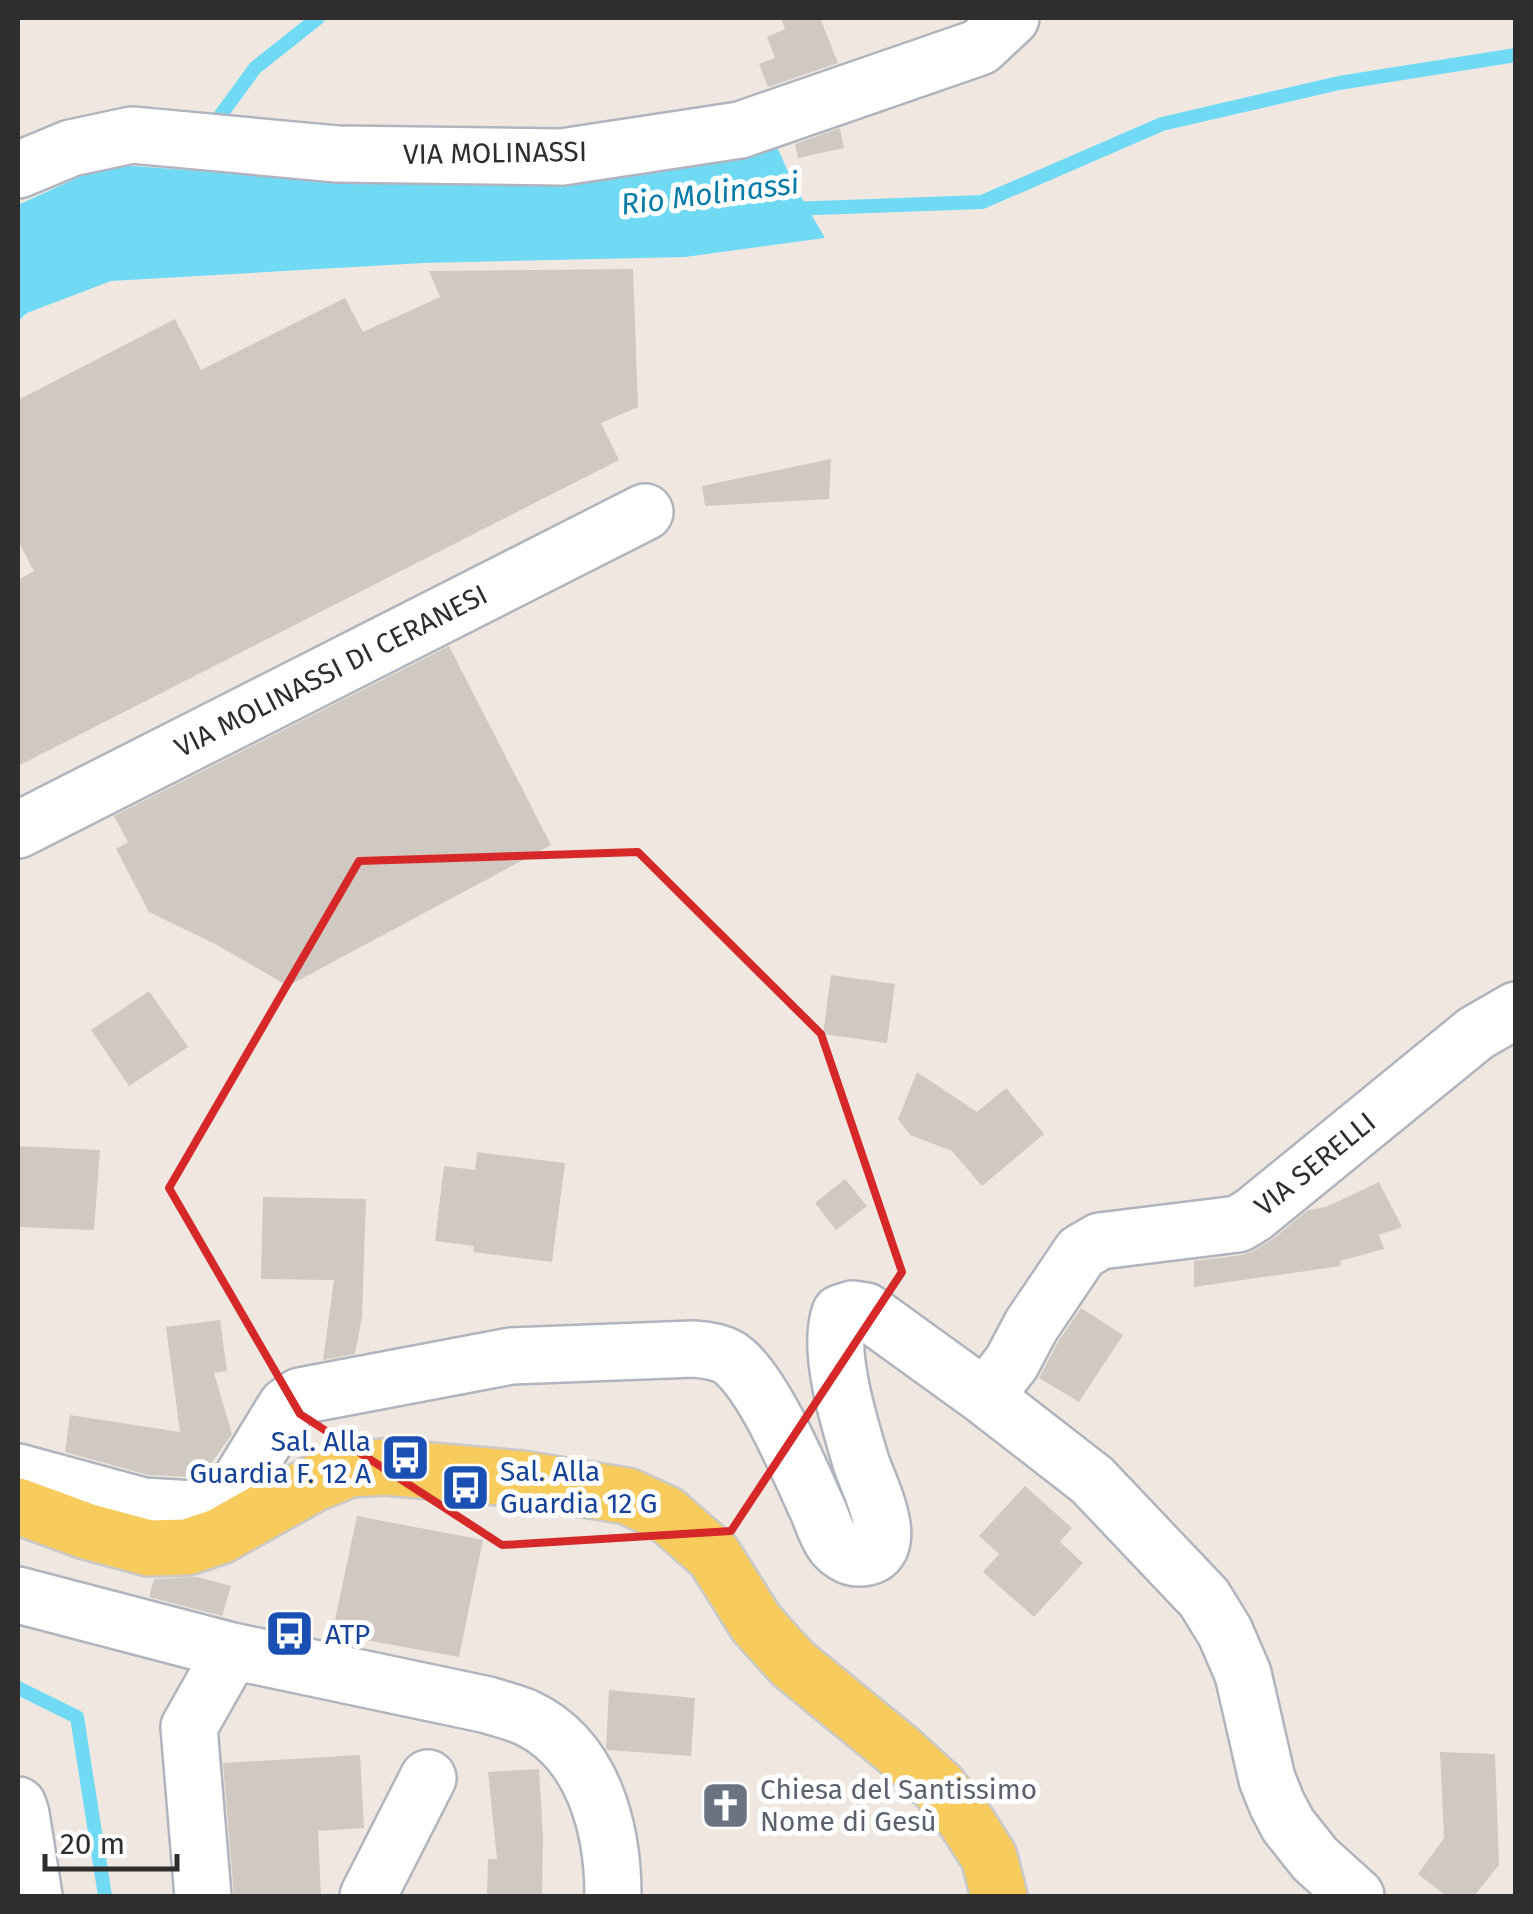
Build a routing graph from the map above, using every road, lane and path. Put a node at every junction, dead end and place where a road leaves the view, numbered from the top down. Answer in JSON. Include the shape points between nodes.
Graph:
{"nodes":[{"id":1,"x":1011,"y":18,"type":"edge"},
{"id":2,"x":18,"y":170,"type":"edge"},
{"id":3,"x":645,"y":512,"type":"dead end"},
{"id":4,"x":18,"y":830,"type":"edge"},
{"id":5,"x":1516,"y":1010,"type":"edge"},
{"id":6,"x":985,"y":1397,"type":"junction"},
{"id":7,"x":18,"y":1472,"type":"edge"},
{"id":8,"x":18,"y":1506,"type":"edge"},
{"id":9,"x":18,"y":1595,"type":"edge"},
{"id":10,"x":232,"y":1651,"type":"junction"},
{"id":11,"x":428,"y":1778,"type":"dead end"},
{"id":12,"x":18,"y":1805,"type":"edge"},
{"id":13,"x":34,"y":1896,"type":"edge"},
{"id":14,"x":204,"y":1896,"type":"edge"},
{"id":15,"x":368,"y":1896,"type":"edge"},
{"id":16,"x":612,"y":1896,"type":"edge"},
{"id":17,"x":999,"y":1896,"type":"edge"},
{"id":18,"x":1356,"y":1896,"type":"edge"}],
"edges":[{"from":1,"to":2,"type":"street","name":"VIA MOLINASSI","via":[[980,47],[740,130],[562,156],[338,154],[132,136],[71,148]]},
{"from":3,"to":4,"type":"street","name":"VIA MOLINASSI DI CERANESI"},
{"from":5,"to":6,"type":"street","name":"VIA SERELLI","via":[[1476,1033],[1253,1216],[1238,1224],[1100,1241],[1081,1252]]},
{"from":6,"to":7,"type":"street","via":[[866,1311],[840,1313],[844,1401],[885,1532],[881,1545],[864,1558],[834,1544],[748,1378],[733,1360],[693,1348],[511,1356],[300,1396],[286,1406],[237,1486],[193,1509],[143,1506]]},
{"from":6,"to":18,"type":"street","via":[[1092,1480],[1204,1598],[1243,1674],[1277,1804],[1315,1858]]},
{"from":8,"to":17,"type":"main road","via":[[149,1548],[187,1548],[350,1468],[522,1479],[627,1496],[666,1514],[714,1556],[756,1624],[793,1664],[940,1787],[989,1857]]},
{"from":9,"to":10,"type":"street"},
{"from":10,"to":14,"type":"street","via":[[188,1727]]},
{"from":10,"to":16,"type":"street","via":[[488,1705],[550,1733],[594,1791],[612,1854]]},
{"from":11,"to":15,"type":"street"},
{"from":12,"to":13,"type":"street"}]}
